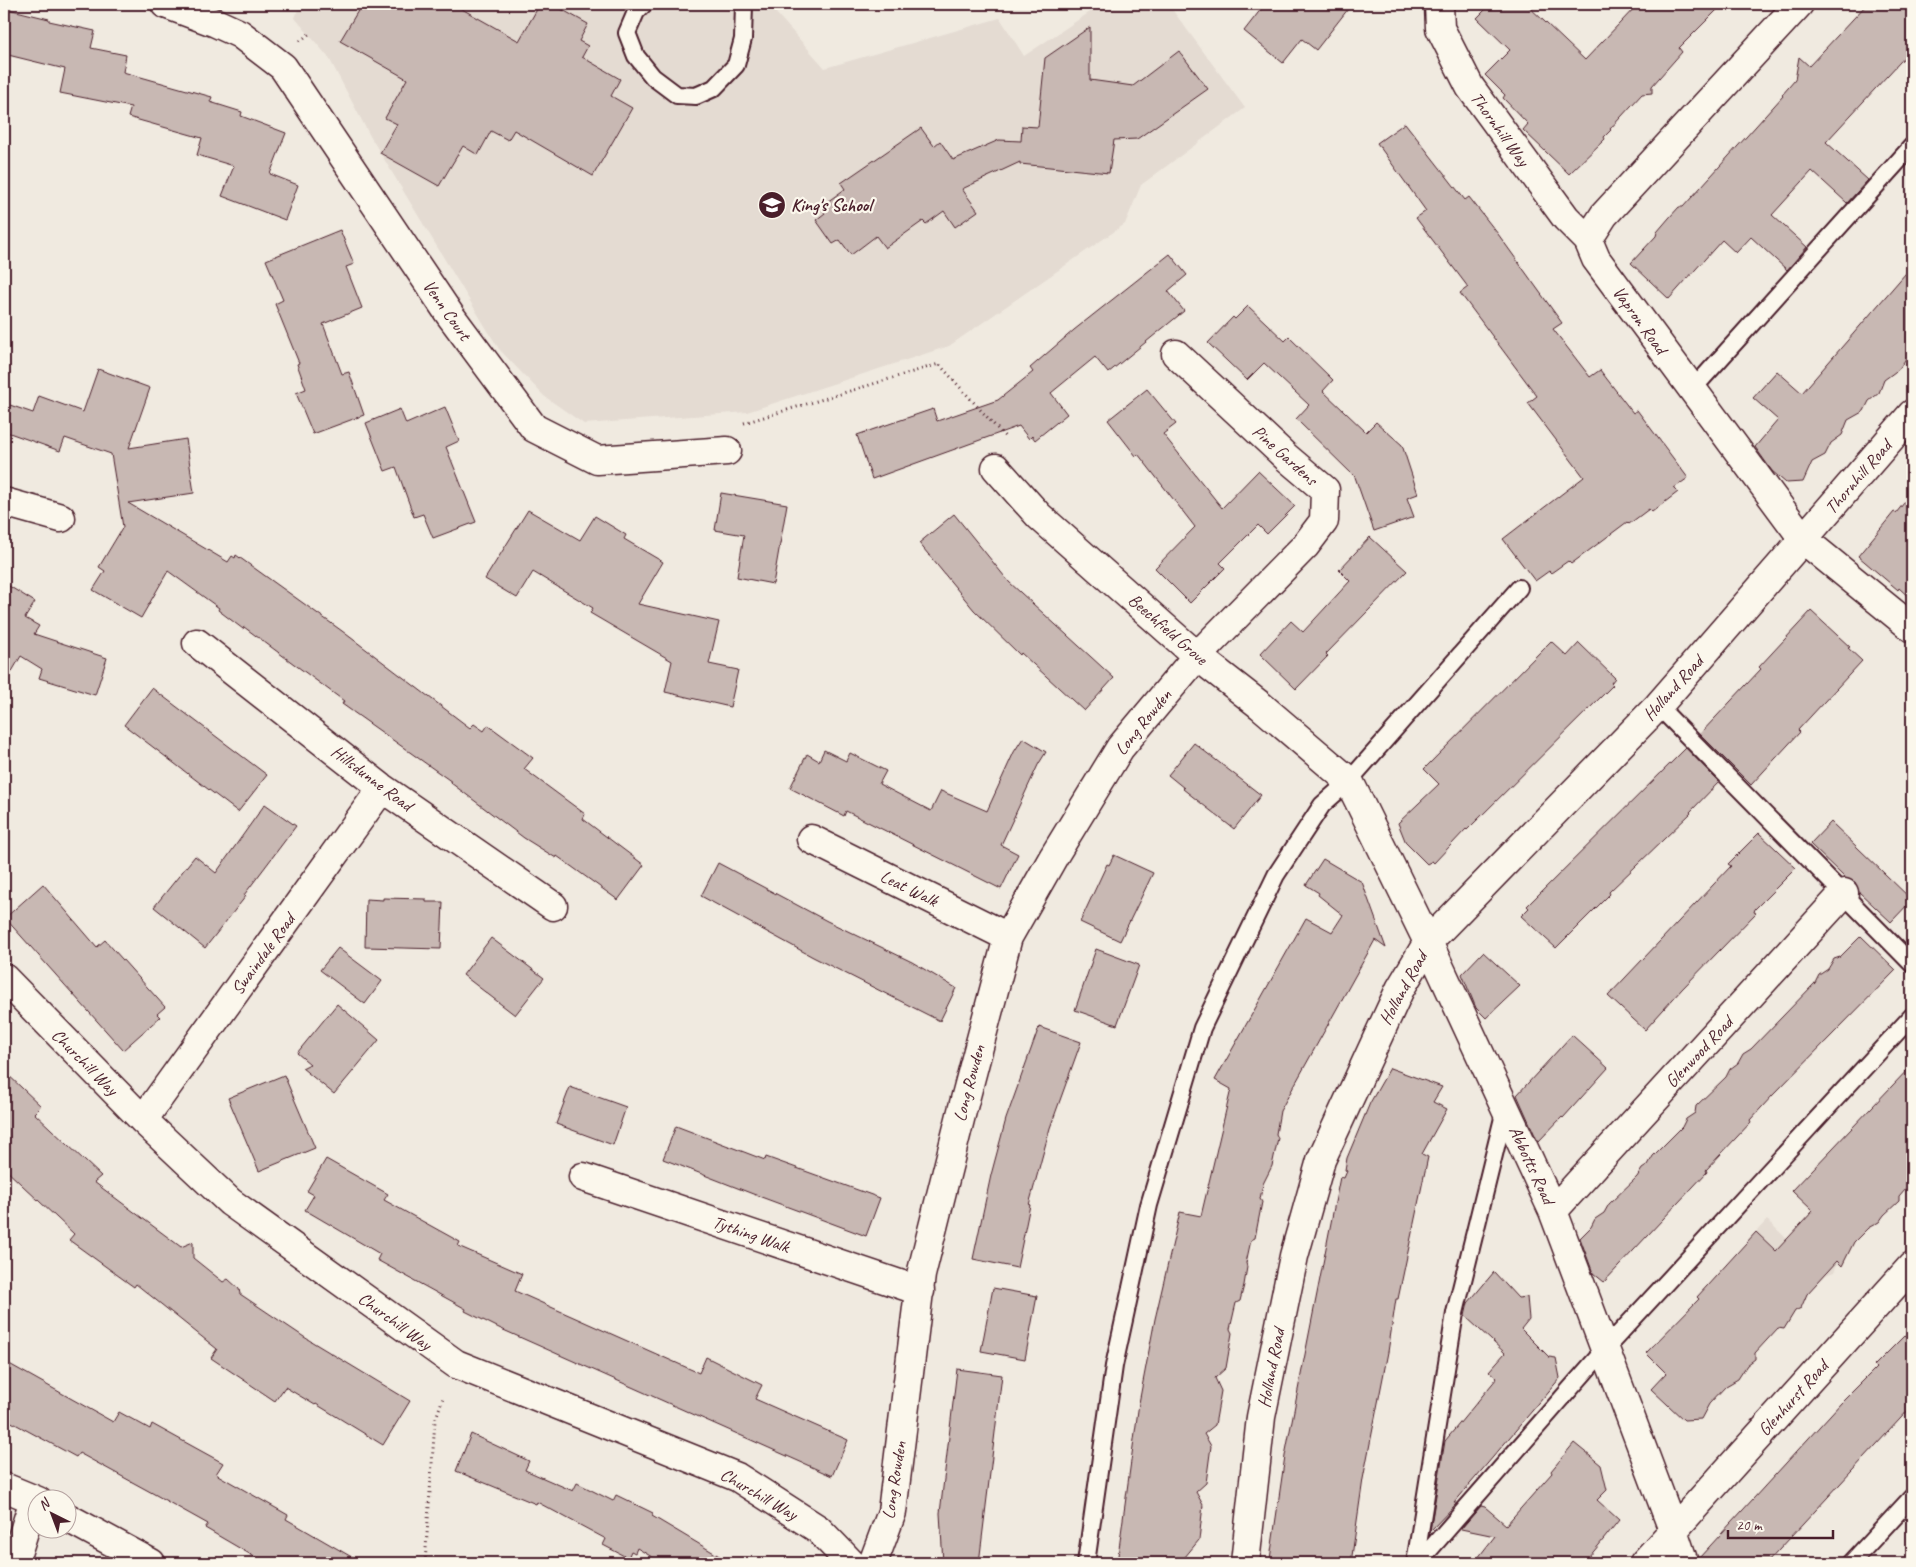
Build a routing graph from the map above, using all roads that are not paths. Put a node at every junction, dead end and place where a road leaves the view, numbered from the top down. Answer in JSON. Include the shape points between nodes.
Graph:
{"nodes":[{"id":1,"x":165,"y":4,"type":"edge"},
{"id":2,"x":644,"y":4,"type":"edge"},
{"id":3,"x":744,"y":4,"type":"edge"},
{"id":4,"x":1439,"y":4,"type":"edge"},
{"id":5,"x":1799,"y":4,"type":"edge"},
{"id":6,"x":1912,"y":146,"type":"edge"},
{"id":7,"x":1588,"y":240,"type":"junction"},
{"id":8,"x":1176,"y":354,"type":"dead end"},
{"id":9,"x":1692,"y":390,"type":"junction"},
{"id":10,"x":1912,"y":414,"type":"edge"},
{"id":11,"x":727,"y":451,"type":"dead end"},
{"id":12,"x":996,"y":468,"type":"dead end"},
{"id":13,"x":4,"y":502,"type":"edge"},
{"id":14,"x":61,"y":518,"type":"dead end"},
{"id":15,"x":1804,"y":540,"type":"junction"},
{"id":16,"x":1519,"y":588,"type":"dead end"},
{"id":17,"x":1912,"y":628,"type":"edge"},
{"id":18,"x":196,"y":643,"type":"dead end"},
{"id":19,"x":1197,"y":656,"type":"junction"},
{"id":20,"x":1658,"y":706,"type":"junction"},
{"id":21,"x":1349,"y":780,"type":"junction"},
{"id":22,"x":382,"y":788,"type":"junction"},
{"id":23,"x":811,"y":839,"type":"dead end"},
{"id":24,"x":1844,"y":893,"type":"junction"},
{"id":25,"x":553,"y":906,"type":"dead end"},
{"id":26,"x":1008,"y":937,"type":"junction"},
{"id":27,"x":1428,"y":942,"type":"junction"},
{"id":28,"x":1912,"y":964,"type":"edge"},
{"id":29,"x":4,"y":978,"type":"edge"},
{"id":30,"x":1912,"y":1016,"type":"edge"},
{"id":31,"x":1505,"y":1108,"type":"junction"},
{"id":32,"x":143,"y":1120,"type":"junction"},
{"id":33,"x":583,"y":1177,"type":"dead end"},
{"id":34,"x":1553,"y":1211,"type":"junction"},
{"id":35,"x":1912,"y":1266,"type":"edge"},
{"id":36,"x":920,"y":1291,"type":"junction"},
{"id":37,"x":1605,"y":1350,"type":"junction"},
{"id":38,"x":4,"y":1487,"type":"edge"},
{"id":39,"x":1912,"y":1497,"type":"edge"},
{"id":40,"x":28,"y":1498,"type":"edge"},
{"id":41,"x":78,"y":1523,"type":"edge"},
{"id":42,"x":28,"y":1524,"type":"edge"},
{"id":43,"x":1674,"y":1530,"type":"junction"},
{"id":44,"x":14,"y":1563,"type":"edge"},
{"id":45,"x":150,"y":1563,"type":"edge"},
{"id":46,"x":851,"y":1563,"type":"edge"},
{"id":47,"x":873,"y":1563,"type":"edge"},
{"id":48,"x":1086,"y":1563,"type":"edge"},
{"id":49,"x":1244,"y":1563,"type":"edge"},
{"id":50,"x":1416,"y":1563,"type":"edge"},
{"id":51,"x":1644,"y":1563,"type":"edge"},
{"id":52,"x":1684,"y":1563,"type":"edge"},
{"id":53,"x":1851,"y":1563,"type":"edge"}],
"edges":[{"from":1,"to":11,"type":"street","name":"Venn Court","via":[[240,34],[283,67],[450,315],[534,428],[597,460]]},
{"from":2,"to":3,"type":"lane","via":[[636,12],[627,33],[636,56],[653,77],[677,95],[696,96],[714,88],[736,65],[744,39]]},
{"from":4,"to":7,"type":"street","name":"Thornhill Way","via":[[1440,28],[1470,87],[1566,218]]},
{"from":5,"to":7,"type":"street","via":[[1604,214]]},
{"from":6,"to":9,"type":"lane"},
{"from":7,"to":9,"type":"street","name":"Vapron Road","via":[[1596,259]]},
{"from":8,"to":19,"type":"street","name":"Pine Gardens","via":[[1325,490],[1324,521],[1311,538]]},
{"from":9,"to":15,"type":"street","name":"Vapron Road"},
{"from":10,"to":15,"type":"street","name":"Thornhill Road"},
{"from":12,"to":19,"type":"street","name":"Beechfield Grove","via":[[1039,516]]},
{"from":13,"to":14,"type":"street"},
{"from":15,"to":17,"type":"street","name":"Vapron Road"},
{"from":15,"to":20,"type":"street","name":"Holland Road"},
{"from":16,"to":21,"type":"lane"},
{"from":18,"to":22,"type":"street","name":"Hillsdunne Road"},
{"from":19,"to":21,"type":"street","name":"Beechfield Grove"},
{"from":19,"to":26,"type":"street","name":"Long Rowden","via":[[1120,748]]},
{"from":20,"to":24,"type":"lane"},
{"from":20,"to":27,"type":"street","name":"Holland Road"},
{"from":21,"to":27,"type":"street","name":"Abbotts Road"},
{"from":21,"to":48,"type":"lane","via":[[1322,805],[1276,875],[1202,1028],[1149,1205],[1114,1366]]},
{"from":22,"to":25,"type":"street","name":"Hillsdunne Road"},
{"from":22,"to":32,"type":"street","name":"Swaindale Road"},
{"from":23,"to":26,"type":"street","name":"Leat Walk"},
{"from":24,"to":28,"type":"lane"},
{"from":24,"to":34,"type":"street","name":"Glenwood Road"},
{"from":26,"to":36,"type":"street","name":"Long Rowden","via":[[921,1275]]},
{"from":27,"to":31,"type":"street","name":"Abbotts Road"},
{"from":27,"to":49,"type":"street","name":"Holland Road","via":[[1400,989],[1321,1160],[1294,1256],[1262,1417]]},
{"from":29,"to":32,"type":"street","name":"Churchill Way"},
{"from":30,"to":37,"type":"lane"},
{"from":31,"to":34,"type":"street","name":"Abbotts Road"},
{"from":31,"to":50,"type":"lane","via":[[1455,1313]]},
{"from":32,"to":46,"type":"street","name":"Churchill Way","via":[[230,1202],[456,1364],[737,1477],[818,1529]]},
{"from":33,"to":36,"type":"street","name":"Tything Walk"},
{"from":34,"to":37,"type":"street","name":"Abbotts Road"},
{"from":35,"to":43,"type":"street","name":"Glenhurst Road"},
{"from":36,"to":47,"type":"street","name":"Long Rowden","via":[[892,1512]]},
{"from":37,"to":43,"type":"street","name":"Abbotts Road"},
{"from":37,"to":50,"type":"lane"},
{"from":38,"to":40,"type":"street"},
{"from":39,"to":53,"type":"lane"},
{"from":41,"to":45,"type":"street"},
{"from":42,"to":44,"type":"street"},
{"from":43,"to":51,"type":"street","name":"Glenhurst Road"},
{"from":43,"to":52,"type":"street","name":"Abbotts Road"}]}
